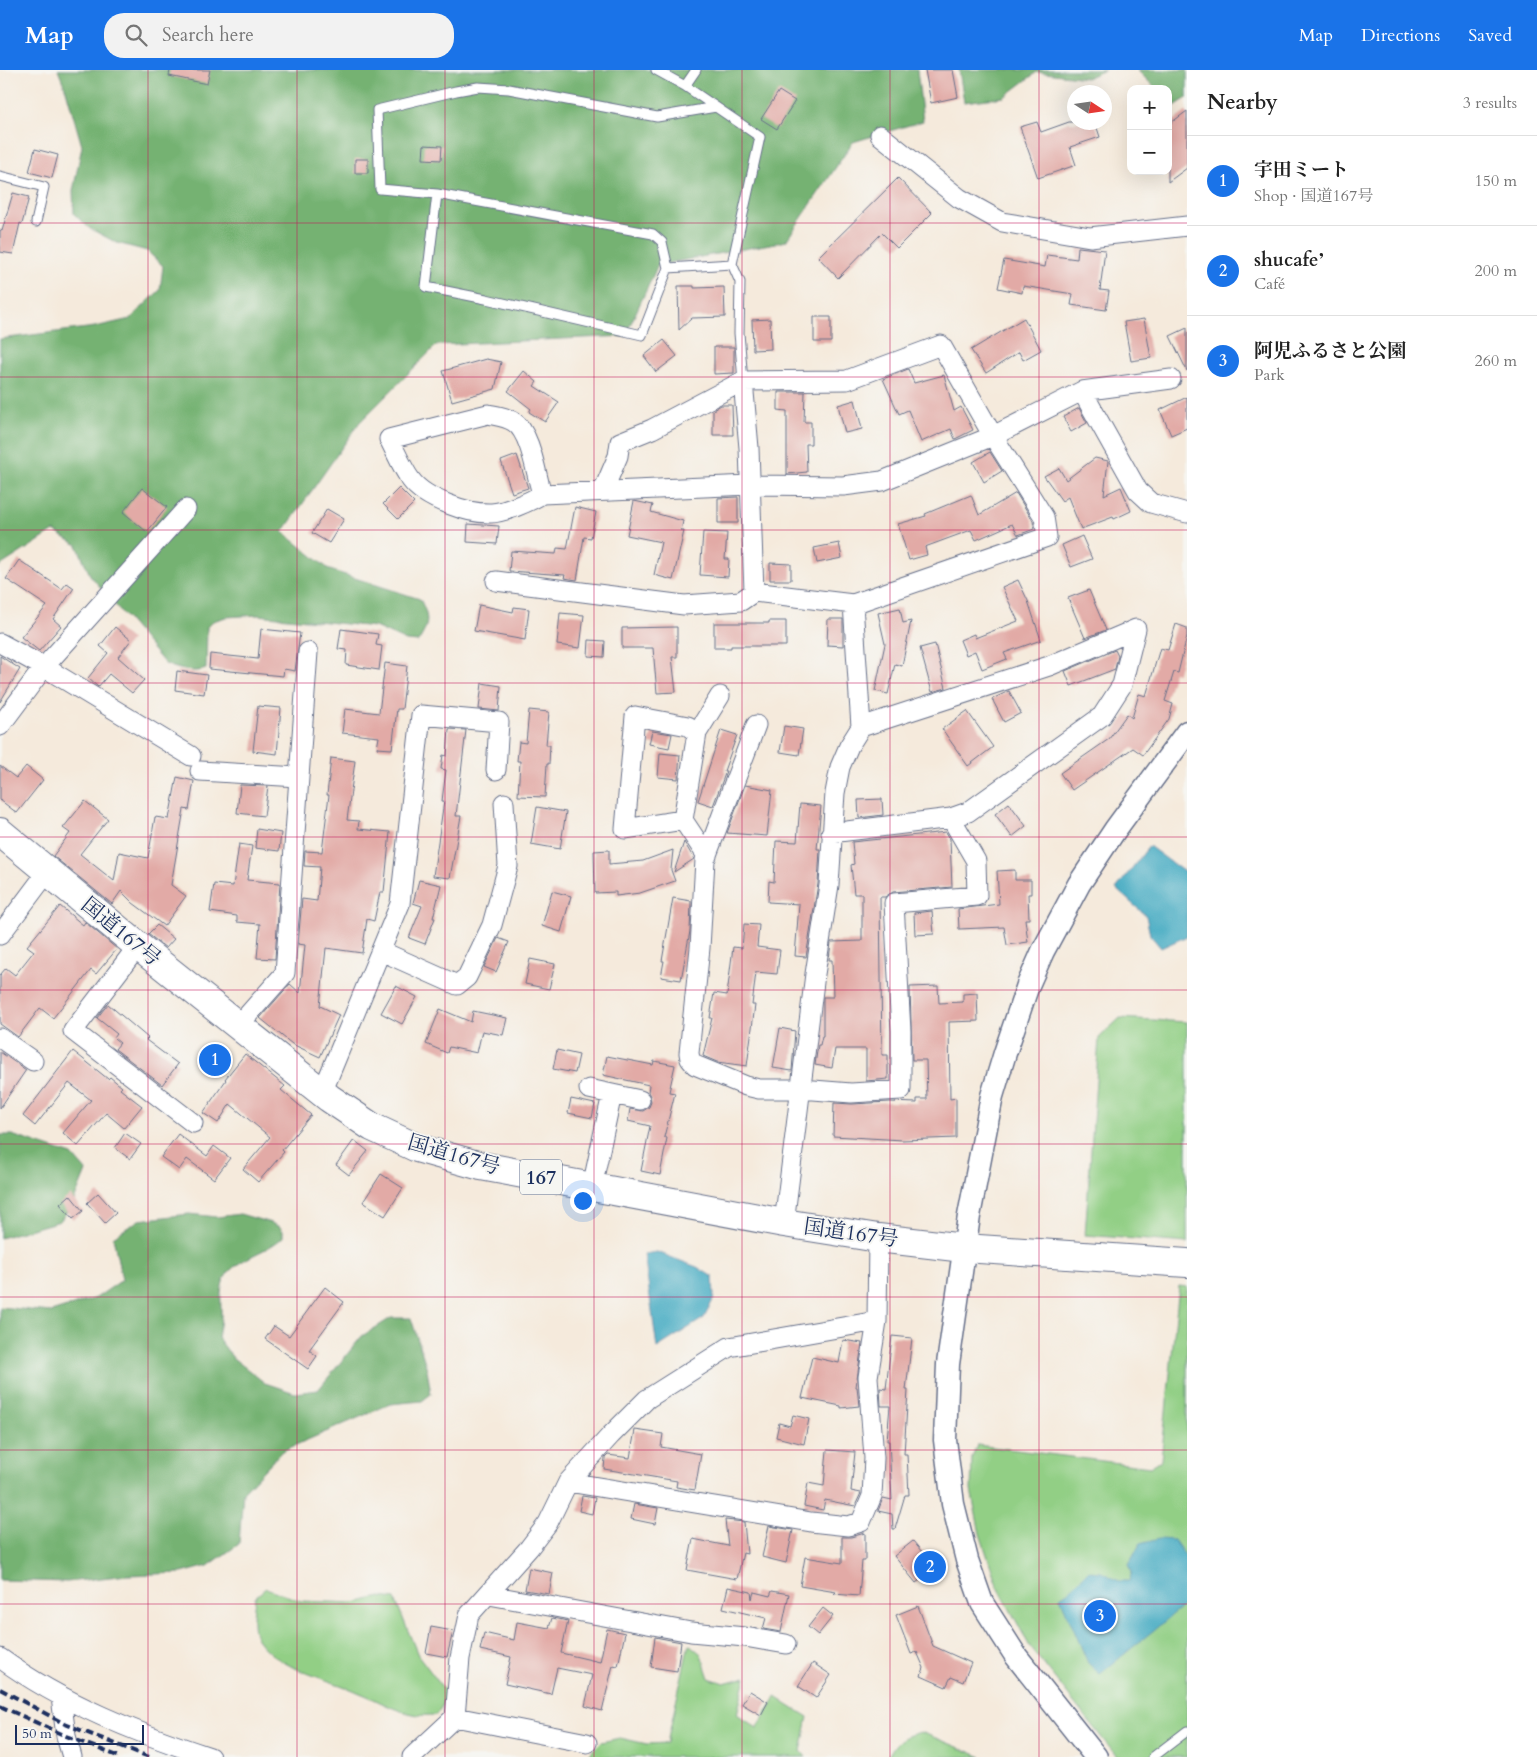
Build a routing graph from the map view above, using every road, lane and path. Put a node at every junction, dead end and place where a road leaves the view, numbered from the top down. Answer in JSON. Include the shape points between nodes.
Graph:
{"nodes":[{"id":1,"x":656,"y":70,"type":"edge"},
{"id":2,"x":696,"y":70,"type":"edge"},
{"id":3,"x":685,"y":86,"type":"junction"},
{"id":4,"x":716,"y":107,"type":"junction"},
{"id":5,"x":880,"y":135,"type":"dead end"},
{"id":6,"x":0,"y":176,"type":"edge"},
{"id":7,"x":436,"y":194,"type":"junction"},
{"id":8,"x":36,"y":222,"type":"dead end"},
{"id":9,"x":1187,"y":226,"type":"edge"},
{"id":10,"x":732,"y":264,"type":"junction"},
{"id":11,"x":668,"y":268,"type":"junction"},
{"id":12,"x":1171,"y":379,"type":"dead end"},
{"id":13,"x":742,"y":380,"type":"junction"},
{"id":14,"x":1082,"y":392,"type":"junction"},
{"id":15,"x":993,"y":436,"type":"junction"},
{"id":16,"x":750,"y":485,"type":"junction"},
{"id":17,"x":603,"y":491,"type":"junction"},
{"id":18,"x":542,"y":494,"type":"junction"},
{"id":19,"x":186,"y":509,"type":"dead end"},
{"id":20,"x":1187,"y":513,"type":"edge"},
{"id":21,"x":496,"y":582,"type":"dead end"},
{"id":22,"x":754,"y":592,"type":"junction"},
{"id":23,"x":853,"y":604,"type":"junction"},
{"id":24,"x":0,"y":644,"type":"edge"},
{"id":25,"x":308,"y":652,"type":"dead end"},
{"id":26,"x":44,"y":667,"type":"junction"},
{"id":27,"x":720,"y":696,"type":"dead end"},
{"id":28,"x":756,"y":725,"type":"dead end"},
{"id":29,"x":0,"y":726,"type":"edge"},
{"id":30,"x":861,"y":727,"type":"junction"},
{"id":31,"x":1187,"y":732,"type":"edge"},
{"id":32,"x":697,"y":733,"type":"junction"},
{"id":33,"x":496,"y":770,"type":"dead end"},
{"id":34,"x":298,"y":777,"type":"junction"},
{"id":35,"x":504,"y":803,"type":"dead end"},
{"id":36,"x":951,"y":818,"type":"junction"},
{"id":37,"x":683,"y":820,"type":"junction"},
{"id":38,"x":0,"y":832,"type":"edge"},
{"id":39,"x":831,"y":833,"type":"junction"},
{"id":40,"x":706,"y":856,"type":"junction"},
{"id":41,"x":48,"y":872,"type":"junction"},
{"id":42,"x":0,"y":935,"type":"edge"},
{"id":43,"x":138,"y":946,"type":"junction"},
{"id":44,"x":380,"y":951,"type":"junction"},
{"id":45,"x":238,"y":1026,"type":"junction"},
{"id":46,"x":0,"y":1038,"type":"edge"},
{"id":47,"x":33,"y":1061,"type":"dead end"},
{"id":48,"x":589,"y":1089,"type":"dead end"},
{"id":49,"x":801,"y":1089,"type":"junction"},
{"id":50,"x":322,"y":1093,"type":"junction"},
{"id":51,"x":612,"y":1094,"type":"junction"},
{"id":52,"x":640,"y":1100,"type":"dead end"},
{"id":53,"x":193,"y":1123,"type":"dead end"},
{"id":54,"x":592,"y":1187,"type":"junction"},
{"id":55,"x":784,"y":1223,"type":"junction"},
{"id":56,"x":878,"y":1238,"type":"junction"},
{"id":57,"x":964,"y":1248,"type":"junction"},
{"id":58,"x":1187,"y":1263,"type":"edge"},
{"id":59,"x":877,"y":1321,"type":"junction"},
{"id":60,"x":568,"y":1482,"type":"junction"},
{"id":61,"x":489,"y":1595,"type":"junction"},
{"id":62,"x":786,"y":1644,"type":"dead end"},
{"id":63,"x":0,"y":1658,"type":"edge"},
{"id":64,"x":61,"y":1697,"type":"junction"},
{"id":65,"x":455,"y":1717,"type":"junction"},
{"id":66,"x":1187,"y":1731,"type":"edge"},
{"id":67,"x":587,"y":1743,"type":"dead end"},
{"id":68,"x":72,"y":1757,"type":"edge"},
{"id":69,"x":210,"y":1757,"type":"edge"},
{"id":70,"x":412,"y":1757,"type":"edge"},
{"id":71,"x":1096,"y":1757,"type":"edge"},
{"id":72,"x":1152,"y":1757,"type":"edge"}],
"edges":[{"from":1,"to":3,"type":"lane"},
{"from":2,"to":3,"type":"lane"},
{"from":3,"to":4,"type":"lane"},
{"from":4,"to":7,"type":"lane","via":[[657,117],[509,89],[478,87],[377,110],[380,189]]},
{"from":4,"to":10,"type":"lane","via":[[760,137]]},
{"from":5,"to":9,"type":"street","via":[[959,198],[1002,222],[1090,237]]},
{"from":6,"to":8,"type":"lane","via":[[44,187]]},
{"from":7,"to":11,"type":"lane","via":[[653,234],[662,242]]},
{"from":7,"to":11,"type":"lane","via":[[426,287],[642,335]]},
{"from":10,"to":11,"type":"lane"},
{"from":10,"to":13,"type":"lane","via":[[740,282]]},
{"from":12,"to":14,"type":"street"},
{"from":13,"to":15,"type":"street","via":[[847,380],[941,345]]},
{"from":13,"to":16,"type":"street"},
{"from":13,"to":17,"type":"street","via":[[652,429],[620,442],[618,456]]},
{"from":14,"to":15,"type":"street"},
{"from":14,"to":20,"type":"street","via":[[1138,491],[1151,502]]},
{"from":15,"to":16,"type":"street","via":[[882,481],[843,486]]},
{"from":15,"to":23,"type":"street","via":[[1044,518],[1047,537]]},
{"from":16,"to":17,"type":"street"},
{"from":16,"to":22,"type":"street"},
{"from":17,"to":18,"type":"street"},
{"from":18,"to":18,"type":"street","via":[[493,514],[471,512],[432,498],[411,480],[389,439],[488,414],[504,418],[516,423],[527,439]]},
{"from":19,"to":26,"type":"street"},
{"from":21,"to":22,"type":"street","via":[[684,605],[740,601]]},
{"from":22,"to":23,"type":"street"},
{"from":23,"to":30,"type":"street"},
{"from":24,"to":26,"type":"street"},
{"from":25,"to":34,"type":"street"},
{"from":26,"to":29,"type":"street"},
{"from":26,"to":34,"type":"street","via":[[195,764]]},
{"from":27,"to":32,"type":"street"},
{"from":28,"to":40,"type":"street"},
{"from":30,"to":36,"type":"street","via":[[1049,666],[1136,629],[1122,685],[1102,716],[968,812]]},
{"from":30,"to":39,"type":"street","via":[[840,767]]},
{"from":31,"to":57,"type":"street","via":[[1079,884],[1034,972],[992,1096]]},
{"from":32,"to":37,"type":"street"},
{"from":32,"to":37,"type":"street","via":[[688,726],[635,716],[625,829]]},
{"from":33,"to":44,"type":"street","via":[[499,722],[421,715],[400,904]]},
{"from":34,"to":45,"type":"street","via":[[285,973]]},
{"from":35,"to":44,"type":"street","via":[[508,866],[492,925],[468,977],[457,985]]},
{"from":36,"to":39,"type":"street"},
{"from":36,"to":49,"type":"street","via":[[976,861],[977,896],[894,903],[901,1090],[851,1093]]},
{"from":37,"to":40,"type":"street"},
{"from":38,"to":41,"type":"highway","name":"国道167号","number":"167"},
{"from":39,"to":49,"type":"street","via":[[829,885]]},
{"from":40,"to":49,"type":"street","via":[[690,1059],[695,1065],[746,1086]]},
{"from":41,"to":42,"type":"street"},
{"from":41,"to":43,"type":"highway","name":"国道167号","number":"167"},
{"from":43,"to":45,"type":"highway","name":"国道167号","number":"167"},
{"from":43,"to":53,"type":"street","via":[[73,1031]]},
{"from":44,"to":50,"type":"street"},
{"from":45,"to":50,"type":"highway","name":"国道167号","number":"167"},
{"from":46,"to":47,"type":"street"},
{"from":48,"to":51,"type":"street"},
{"from":49,"to":55,"type":"street"},
{"from":50,"to":54,"type":"highway","name":"国道167号","number":"167","via":[[372,1127],[417,1148],[481,1166]]},
{"from":51,"to":52,"type":"street"},
{"from":51,"to":54,"type":"street"},
{"from":54,"to":55,"type":"highway","name":"国道167号","number":"167"},
{"from":55,"to":56,"type":"highway","name":"国道167号","number":"167"},
{"from":56,"to":57,"type":"highway","name":"国道167号","number":"167"},
{"from":56,"to":59,"type":"street"},
{"from":57,"to":58,"type":"highway","name":"国道167号","number":"167"},
{"from":57,"to":71,"type":"street","via":[[948,1364],[945,1440],[953,1504],[967,1560],[982,1603],[1016,1656]]},
{"from":59,"to":60,"type":"street","via":[[729,1347],[647,1399]]},
{"from":59,"to":60,"type":"street","via":[[868,1377],[874,1458],[872,1496],[862,1522],[848,1526],[811,1522]]},
{"from":60,"to":61,"type":"street","via":[[548,1522]]},
{"from":61,"to":62,"type":"street","via":[[691,1632]]},
{"from":61,"to":65,"type":"street","via":[[469,1615],[460,1658]]},
{"from":63,"to":64,"type":"street"},
{"from":64,"to":68,"type":"street"},
{"from":64,"to":69,"type":"street","via":[[155,1739]]},
{"from":65,"to":67,"type":"street"},
{"from":65,"to":70,"type":"street"},
{"from":66,"to":72,"type":"lane"}]}
